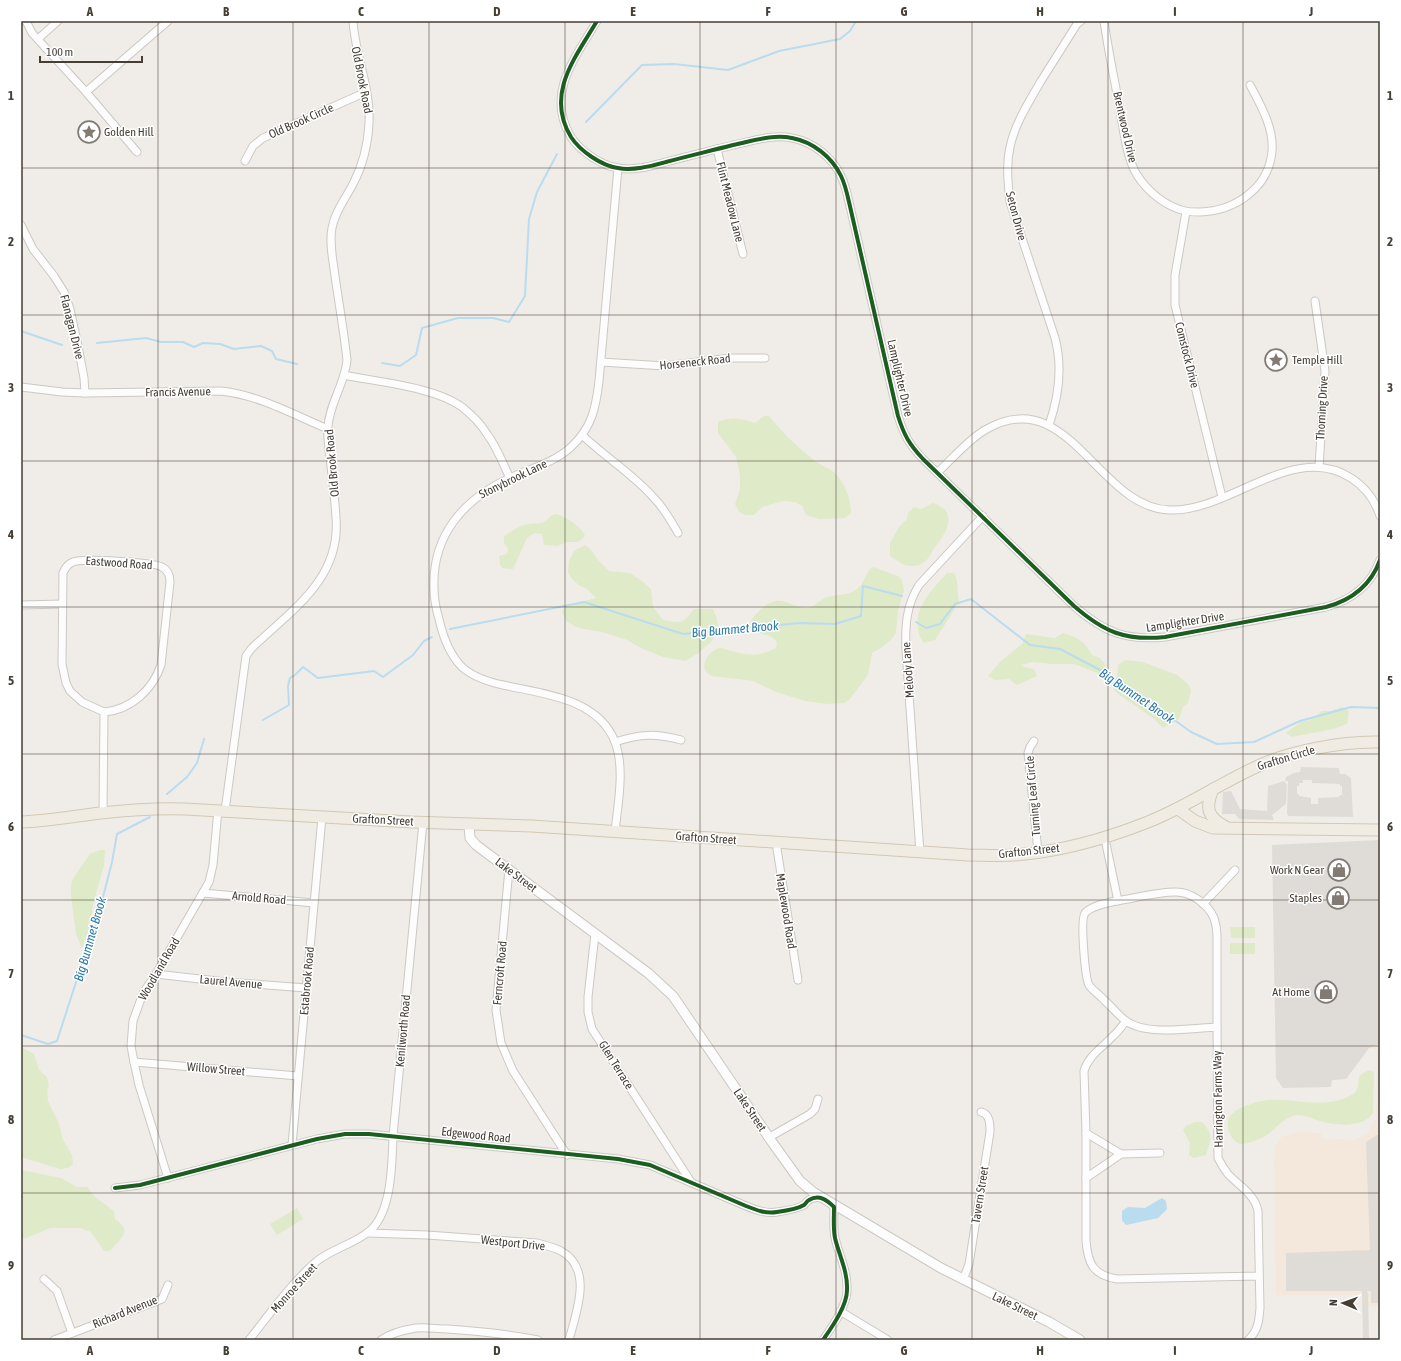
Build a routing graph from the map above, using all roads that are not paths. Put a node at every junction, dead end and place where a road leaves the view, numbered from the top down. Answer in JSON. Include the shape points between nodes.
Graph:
{"nodes":[{"id":1,"x":26,"y":21,"type":"edge"},
{"id":2,"x":58,"y":21,"type":"edge"},
{"id":3,"x":168,"y":21,"type":"edge"},
{"id":4,"x":353,"y":21,"type":"edge"},
{"id":5,"x":597,"y":21,"type":"edge"},
{"id":6,"x":1081,"y":21,"type":"edge"},
{"id":7,"x":1104,"y":21,"type":"edge"},
{"id":8,"x":38,"y":39,"type":"junction"},
{"id":9,"x":1250,"y":86,"type":"dead end"},
{"id":10,"x":86,"y":92,"type":"junction"},
{"id":11,"x":366,"y":92,"type":"junction"},
{"id":12,"x":717,"y":149,"type":"junction"},
{"id":13,"x":137,"y":152,"type":"dead end"},
{"id":14,"x":245,"y":161,"type":"dead end"},
{"id":15,"x":618,"y":168,"type":"junction"},
{"id":16,"x":1186,"y":212,"type":"junction"},
{"id":17,"x":21,"y":225,"type":"edge"},
{"id":18,"x":743,"y":254,"type":"dead end"},
{"id":19,"x":1315,"y":301,"type":"dead end"},
{"id":20,"x":765,"y":358,"type":"dead end"},
{"id":21,"x":601,"y":362,"type":"junction"},
{"id":22,"x":344,"y":376,"type":"junction"},
{"id":23,"x":21,"y":387,"type":"edge"},
{"id":24,"x":85,"y":393,"type":"junction"},
{"id":25,"x":1049,"y":425,"type":"junction"},
{"id":26,"x":328,"y":430,"type":"junction"},
{"id":27,"x":582,"y":435,"type":"junction"},
{"id":28,"x":1319,"y":467,"type":"junction"},
{"id":29,"x":938,"y":472,"type":"junction"},
{"id":30,"x":510,"y":478,"type":"junction"},
{"id":31,"x":1222,"y":497,"type":"junction"},
{"id":32,"x":983,"y":516,"type":"junction"},
{"id":33,"x":1380,"y":516,"type":"edge"},
{"id":34,"x":678,"y":533,"type":"dead end"},
{"id":35,"x":1380,"y":560,"type":"edge"},
{"id":36,"x":62,"y":604,"type":"junction"},
{"id":37,"x":21,"y":605,"type":"edge"},
{"id":38,"x":104,"y":712,"type":"junction"},
{"id":39,"x":681,"y":740,"type":"dead end"},
{"id":40,"x":1034,"y":741,"type":"dead end"},
{"id":41,"x":615,"y":742,"type":"junction"},
{"id":42,"x":1380,"y":742,"type":"edge"},
{"id":43,"x":1213,"y":789,"type":"junction"},
{"id":44,"x":1178,"y":809,"type":"junction"},
{"id":45,"x":222,"y":811,"type":"junction"},
{"id":46,"x":102,"y":813,"type":"junction"},
{"id":47,"x":322,"y":817,"type":"junction"},
{"id":48,"x":21,"y":822,"type":"edge"},
{"id":49,"x":423,"y":822,"type":"junction"},
{"id":50,"x":469,"y":824,"type":"junction"},
{"id":51,"x":1228,"y":828,"type":"junction"},
{"id":52,"x":1380,"y":830,"type":"edge"},
{"id":53,"x":615,"y":831,"type":"junction"},
{"id":54,"x":1104,"y":838,"type":"junction"},
{"id":55,"x":778,"y":842,"type":"junction"},
{"id":56,"x":1038,"y":852,"type":"junction"},
{"id":57,"x":920,"y":853,"type":"junction"},
{"id":58,"x":509,"y":869,"type":"junction"},
{"id":59,"x":1234,"y":870,"type":"dead end"},
{"id":60,"x":203,"y":893,"type":"junction"},
{"id":61,"x":1118,"y":901,"type":"junction"},
{"id":62,"x":314,"y":903,"type":"junction"},
{"id":63,"x":1203,"y":904,"type":"junction"},
{"id":64,"x":595,"y":934,"type":"junction"},
{"id":65,"x":156,"y":974,"type":"junction"},
{"id":66,"x":798,"y":980,"type":"dead end"},
{"id":67,"x":306,"y":988,"type":"junction"},
{"id":68,"x":1126,"y":1021,"type":"junction"},
{"id":69,"x":1217,"y":1027,"type":"junction"},
{"id":70,"x":134,"y":1062,"type":"junction"},
{"id":71,"x":298,"y":1076,"type":"junction"},
{"id":72,"x":818,"y":1098,"type":"dead end"},
{"id":73,"x":981,"y":1112,"type":"dead end"},
{"id":74,"x":1086,"y":1133,"type":"junction"},
{"id":75,"x":393,"y":1136,"type":"junction"},
{"id":76,"x":768,"y":1138,"type":"junction"},
{"id":77,"x":292,"y":1145,"type":"junction"},
{"id":78,"x":1160,"y":1153,"type":"dead end"},
{"id":79,"x":1121,"y":1154,"type":"junction"},
{"id":80,"x":567,"y":1155,"type":"junction"},
{"id":81,"x":168,"y":1178,"type":"junction"},
{"id":82,"x":1086,"y":1178,"type":"junction"},
{"id":83,"x":691,"y":1182,"type":"junction"},
{"id":84,"x":115,"y":1188,"type":"dead end"},
{"id":85,"x":828,"y":1200,"type":"junction"},
{"id":86,"x":368,"y":1233,"type":"junction"},
{"id":87,"x":1259,"y":1276,"type":"junction"},
{"id":88,"x":44,"y":1279,"type":"dead end"},
{"id":89,"x":963,"y":1280,"type":"junction"},
{"id":90,"x":168,"y":1285,"type":"dead end"},
{"id":91,"x":840,"y":1312,"type":"junction"},
{"id":92,"x":72,"y":1333,"type":"junction"},
{"id":93,"x":54,"y":1340,"type":"edge"},
{"id":94,"x":249,"y":1340,"type":"edge"},
{"id":95,"x":381,"y":1340,"type":"edge"},
{"id":96,"x":538,"y":1340,"type":"edge"},
{"id":97,"x":569,"y":1340,"type":"edge"},
{"id":98,"x":823,"y":1340,"type":"edge"},
{"id":99,"x":888,"y":1340,"type":"edge"},
{"id":100,"x":1080,"y":1340,"type":"edge"},
{"id":101,"x":1248,"y":1340,"type":"edge"}],
"edges":[{"from":1,"to":8,"type":"street"},
{"from":2,"to":8,"type":"street"},
{"from":3,"to":10,"type":"street"},
{"from":4,"to":11,"type":"street","name":"Old Brook Road"},
{"from":5,"to":15,"type":"street","name":"Lamplighter Drive","via":[[567,70],[562,88],[561,109],[565,126],[576,143],[593,157]]},
{"from":6,"to":25,"type":"street","name":"Seton Drive","via":[[1072,31],[1025,108],[1010,147],[1008,168],[1010,202],[1059,356],[1058,387]]},
{"from":7,"to":16,"type":"street","name":"Brentwood Drive","via":[[1126,140],[1137,174],[1159,199]]},
{"from":8,"to":10,"type":"street"},
{"from":9,"to":16,"type":"street","name":"Brentwood Drive","via":[[1271,134],[1272,152],[1266,173],[1252,192],[1233,205],[1212,211]]},
{"from":10,"to":13,"type":"street"},
{"from":11,"to":14,"type":"street","name":"Old Brook Circle","via":[[263,138],[253,146]]},
{"from":11,"to":22,"type":"street","name":"Old Brook Road","via":[[369,122],[364,154],[354,183],[336,213],[332,229],[332,257],[347,360]]},
{"from":12,"to":15,"type":"street","name":"Lamplighter Drive","via":[[648,166]]},
{"from":12,"to":18,"type":"street","name":"Flint Meadow Lane"},
{"from":12,"to":29,"type":"street","name":"Lamplighter Drive","via":[[769,137],[792,138],[816,147],[837,168],[842,176],[849,202],[898,416],[904,434],[914,449]]},
{"from":15,"to":21,"type":"street","name":"Stonybrook Lane"},
{"from":16,"to":31,"type":"street","name":"Comstock Drive","via":[[1175,275],[1175,305]]},
{"from":17,"to":24,"type":"street","name":"Flanagan Drive","via":[[33,249],[54,276],[66,297],[78,346]]},
{"from":19,"to":28,"type":"street","name":"Thorning Drive","via":[[1325,373]]},
{"from":20,"to":21,"type":"street","name":"Horseneck Road","via":[[731,358],[665,366]]},
{"from":21,"to":27,"type":"street","name":"Stonybrook Lane","via":[[595,411]]},
{"from":22,"to":26,"type":"street","name":"Old Brook Road","via":[[332,408]]},
{"from":22,"to":30,"type":"street","via":[[435,394],[462,407],[477,420],[488,435]]},
{"from":23,"to":24,"type":"street","name":"Francis Avenue"},
{"from":24,"to":26,"type":"street","name":"Francis Avenue","via":[[238,393]]},
{"from":25,"to":29,"type":"street","via":[[1022,419],[996,424],[976,437]]},
{"from":25,"to":31,"type":"street","via":[[1072,441],[1123,491],[1144,504],[1160,510],[1177,510],[1194,508]]},
{"from":26,"to":45,"type":"street","name":"Old Brook Road","via":[[336,519],[333,554],[323,577],[311,593],[246,656]]},
{"from":27,"to":30,"type":"street","name":"Stonybrook Lane","via":[[562,454]]},
{"from":27,"to":34,"type":"street","via":[[654,498]]},
{"from":28,"to":31,"type":"street","via":[[1291,471]]},
{"from":28,"to":33,"type":"street","via":[[1338,471],[1355,480],[1374,502]]},
{"from":29,"to":32,"type":"street","name":"Lamplighter Drive"},
{"from":30,"to":41,"type":"street","name":"Stonybrook Lane","via":[[470,503],[450,525],[438,553],[434,572],[435,601],[445,642],[453,657],[476,677],[569,701],[587,709],[602,721]]},
{"from":32,"to":35,"type":"street","name":"Lamplighter Drive","via":[[1084,614],[1106,629],[1127,637],[1165,637],[1336,604],[1361,590],[1373,575]]},
{"from":32,"to":57,"type":"street","name":"Melody Lane","via":[[924,579],[915,591],[907,612],[906,638]]},
{"from":36,"to":37,"type":"street"},
{"from":36,"to":38,"type":"street","name":"Eastwood Road","via":[[62,664],[66,683],[70,692],[82,702]]},
{"from":36,"to":38,"type":"street","name":"Eastwood Road","via":[[63,573],[67,566],[76,560],[155,564],[164,568],[170,577],[170,594],[158,675],[137,699],[118,710]]},
{"from":38,"to":46,"type":"street"},
{"from":39,"to":41,"type":"street","via":[[644,735]]},
{"from":40,"to":56,"type":"street","name":"Turning Leaf Circle","via":[[1028,756]]},
{"from":41,"to":53,"type":"street","name":"Stonybrook Lane","via":[[620,772]]},
{"from":42,"to":43,"type":"main road","name":"Grafton Circle","via":[[1358,742],[1287,756],[1256,767]]},
{"from":43,"to":44,"type":"main road","name":"Grafton Circle"},
{"from":43,"to":51,"type":"main road","via":[[1209,811],[1217,822]]},
{"from":44,"to":51,"type":"main road","via":[[1202,824],[1213,828]]},
{"from":44,"to":54,"type":"main road","name":"Grafton Street"},
{"from":45,"to":46,"type":"main road","name":"Grafton Street","via":[[158,808]]},
{"from":45,"to":47,"type":"main road","name":"Grafton Street"},
{"from":45,"to":60,"type":"street","name":"Woodland Road","via":[[209,882]]},
{"from":46,"to":48,"type":"main road","name":"Grafton Street"},
{"from":47,"to":49,"type":"main road","name":"Grafton Street"},
{"from":47,"to":62,"type":"street","name":"Estabrook Road"},
{"from":49,"to":50,"type":"main road","name":"Grafton Street"},
{"from":49,"to":75,"type":"street","name":"Kenilworth Road"},
{"from":50,"to":53,"type":"main road","name":"Grafton Street"},
{"from":50,"to":58,"type":"street","name":"Lake Street","via":[[471,841]]},
{"from":51,"to":52,"type":"main road"},
{"from":53,"to":55,"type":"main road","name":"Grafton Street"},
{"from":54,"to":56,"type":"main road","name":"Grafton Street"},
{"from":54,"to":61,"type":"street"},
{"from":55,"to":57,"type":"main road","name":"Grafton Street"},
{"from":55,"to":66,"type":"street","name":"Maplewood Road","via":[[781,878]]},
{"from":56,"to":57,"type":"main road","name":"Grafton Street","via":[[1000,855]]},
{"from":58,"to":64,"type":"street","name":"Lake Street"},
{"from":58,"to":80,"type":"street","name":"Ferncroft Road","via":[[496,1010],[501,1043],[513,1071]]},
{"from":59,"to":63,"type":"street"},
{"from":60,"to":62,"type":"street","name":"Arnold Road"},
{"from":60,"to":65,"type":"street","name":"Woodland Road"},
{"from":61,"to":63,"type":"street","name":"Harrington Farms Way","via":[[1176,892],[1190,895]]},
{"from":61,"to":68,"type":"street","name":"Harrington Farms Way","via":[[1086,912],[1083,924],[1085,967],[1090,986]]},
{"from":62,"to":67,"type":"street","name":"Estabrook Road"},
{"from":63,"to":69,"type":"street","name":"Harrington Farms Way","via":[[1211,913],[1217,928]]},
{"from":64,"to":76,"type":"street","name":"Lake Street","via":[[648,973],[673,996]]},
{"from":64,"to":83,"type":"street","name":"Glen Terrace","via":[[588,997],[592,1029]]},
{"from":65,"to":67,"type":"street","name":"Laurel Avenue"},
{"from":65,"to":70,"type":"street","name":"Woodland Road","via":[[143,993],[132,1021],[131,1046]]},
{"from":67,"to":71,"type":"street","name":"Estabrook Road"},
{"from":68,"to":69,"type":"street","name":"Harrington Farms Way","via":[[1138,1028],[1155,1030]]},
{"from":68,"to":74,"type":"street","via":[[1093,1055],[1085,1069]]},
{"from":69,"to":87,"type":"street","name":"Harrington Farms Way","via":[[1218,1158],[1227,1172],[1251,1196],[1257,1207]]},
{"from":70,"to":71,"type":"street","name":"Willow Street"},
{"from":70,"to":81,"type":"street","name":"Woodland Road"},
{"from":71,"to":77,"type":"street","name":"Estabrook Road"},
{"from":72,"to":76,"type":"street","via":[[815,1109],[810,1114]]},
{"from":73,"to":89,"type":"street","name":"Tavern Street","via":[[988,1118],[990,1132],[969,1264]]},
{"from":74,"to":79,"type":"street"},
{"from":74,"to":82,"type":"street"},
{"from":75,"to":77,"type":"street","name":"Edgewood Road","via":[[345,1134]]},
{"from":75,"to":80,"type":"street","name":"Edgewood Road"},
{"from":75,"to":86,"type":"street","name":"Kenilworth Road","via":[[387,1200],[378,1221]]},
{"from":76,"to":85,"type":"street","name":"Lake Street","via":[[800,1180],[813,1192]]},
{"from":77,"to":81,"type":"street","name":"Edgewood Road"},
{"from":78,"to":79,"type":"street"},
{"from":79,"to":82,"type":"street"},
{"from":80,"to":83,"type":"street","name":"Edgewood Road","via":[[643,1163]]},
{"from":81,"to":84,"type":"street","name":"Edgewood Road"},
{"from":82,"to":87,"type":"street","via":[[1087,1253],[1092,1265],[1101,1275],[1114,1279],[1134,1280]]},
{"from":83,"to":85,"type":"street","name":"Edgewood Road","via":[[746,1206],[770,1213],[804,1205],[815,1198]]},
{"from":85,"to":89,"type":"street","name":"Lake Street","via":[[915,1254]]},
{"from":85,"to":91,"type":"street","via":[[834,1207],[833,1225],[846,1276],[846,1297]]},
{"from":86,"to":94,"type":"street","name":"Monroe Street","via":[[317,1261],[304,1273]]},
{"from":86,"to":97,"type":"street","name":"Westport Drive","via":[[537,1243],[562,1252],[576,1266],[580,1281],[578,1304]]},
{"from":87,"to":101,"type":"street","name":"Harrington Farms Way","via":[[1259,1322],[1255,1333]]},
{"from":88,"to":92,"type":"street","via":[[56,1291]]},
{"from":89,"to":100,"type":"street","name":"Lake Street"},
{"from":90,"to":92,"type":"street","name":"Richard Avenue","via":[[162,1299]]},
{"from":91,"to":98,"type":"street"},
{"from":91,"to":99,"type":"street"},
{"from":92,"to":93,"type":"street","name":"Richard Avenue"},
{"from":95,"to":96,"type":"street","via":[[395,1333],[426,1328],[474,1330]]}]}
